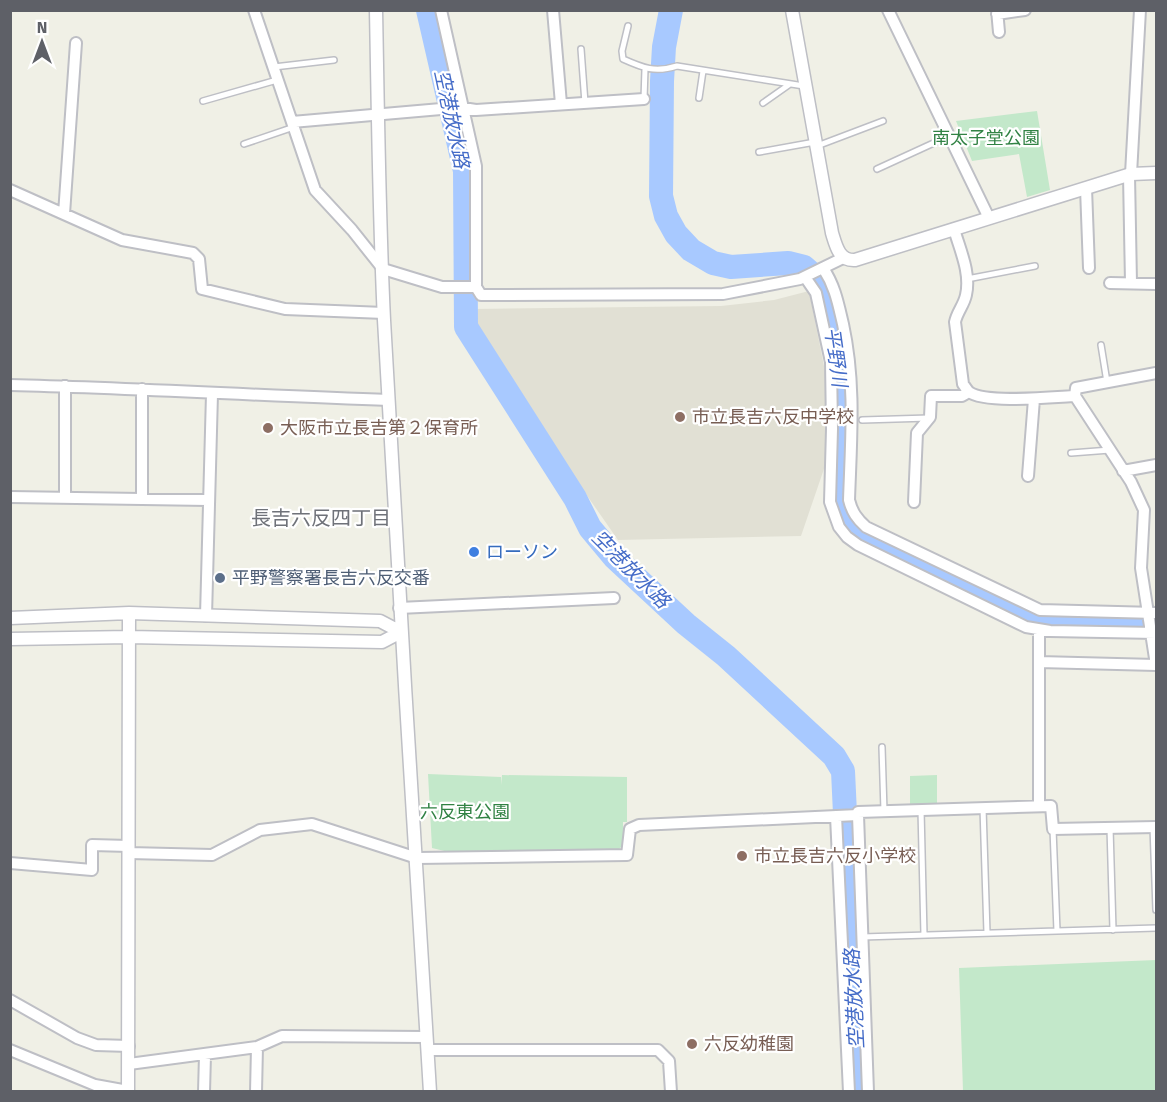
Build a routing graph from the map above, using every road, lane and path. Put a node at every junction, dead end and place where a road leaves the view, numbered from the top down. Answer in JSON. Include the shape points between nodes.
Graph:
{"nodes":[{"id":1,"x":254,"y":10,"type":"edge"},
{"id":2,"x":376,"y":10,"type":"edge"},
{"id":3,"x":441,"y":10,"type":"edge"},
{"id":4,"x":553,"y":10,"type":"edge"},
{"id":5,"x":792,"y":10,"type":"edge"},
{"id":6,"x":888,"y":10,"type":"edge"},
{"id":7,"x":1025,"y":10,"type":"edge"},
{"id":8,"x":1140,"y":10,"type":"edge"},
{"id":9,"x":997,"y":12,"type":"edge"},
{"id":10,"x":628,"y":26,"type":"dead end"},
{"id":11,"x":999,"y":32,"type":"dead end"},
{"id":12,"x":76,"y":43,"type":"dead end"},
{"id":13,"x":582,"y":50,"type":"dead end"},
{"id":14,"x":334,"y":60,"type":"dead end"},
{"id":15,"x":274,"y":67,"type":"junction"},
{"id":16,"x":645,"y":69,"type":"junction"},
{"id":17,"x":704,"y":70,"type":"junction"},
{"id":18,"x":278,"y":80,"type":"junction"},
{"id":19,"x":790,"y":84,"type":"junction"},
{"id":20,"x":806,"y":86,"type":"junction"},
{"id":21,"x":699,"y":98,"type":"dead end"},
{"id":22,"x":644,"y":99,"type":"joint"},
{"id":23,"x":203,"y":101,"type":"dead end"},
{"id":24,"x":585,"y":103,"type":"junction"},
{"id":25,"x":763,"y":103,"type":"dead end"},
{"id":26,"x":561,"y":104,"type":"junction"},
{"id":27,"x":463,"y":108,"type":"junction"},
{"id":28,"x":379,"y":115,"type":"junction"},
{"id":29,"x":883,"y":122,"type":"dead end"},
{"id":30,"x":293,"y":124,"type":"junction"},
{"id":31,"x":949,"y":136,"type":"junction"},
{"id":32,"x":244,"y":144,"type":"dead end"},
{"id":33,"x":816,"y":144,"type":"junction"},
{"id":34,"x":759,"y":152,"type":"dead end"},
{"id":35,"x":877,"y":169,"type":"dead end"},
{"id":36,"x":1156,"y":173,"type":"edge"},
{"id":37,"x":1130,"y":175,"type":"junction"},
{"id":38,"x":1086,"y":188,"type":"junction"},
{"id":39,"x":10,"y":189,"type":"edge"},
{"id":40,"x":64,"y":214,"type":"junction"},
{"id":41,"x":989,"y":218,"type":"junction"},
{"id":42,"x":954,"y":229,"type":"junction"},
{"id":43,"x":843,"y":258,"type":"junction"},
{"id":44,"x":1035,"y":266,"type":"dead end"},
{"id":45,"x":823,"y":268,"type":"junction"},
{"id":46,"x":1089,"y":268,"type":"dead end"},
{"id":47,"x":383,"y":269,"type":"junction"},
{"id":48,"x":805,"y":277,"type":"junction"},
{"id":49,"x":967,"y":279,"type":"junction"},
{"id":50,"x":1110,"y":283,"type":"dead end"},
{"id":51,"x":1131,"y":284,"type":"junction"},
{"id":52,"x":1156,"y":284,"type":"edge"},
{"id":53,"x":476,"y":287,"type":"junction"},
{"id":54,"x":384,"y":313,"type":"junction"},
{"id":55,"x":1101,"y":345,"type":"dead end"},
{"id":56,"x":1156,"y":373,"type":"edge"},
{"id":57,"x":1107,"y":382,"type":"junction"},
{"id":58,"x":10,"y":385,"type":"edge"},
{"id":59,"x":66,"y":386,"type":"junction"},
{"id":60,"x":142,"y":389,"type":"junction"},
{"id":61,"x":969,"y":392,"type":"junction"},
{"id":62,"x":212,"y":394,"type":"junction"},
{"id":63,"x":1075,"y":396,"type":"junction"},
{"id":64,"x":1034,"y":399,"type":"junction"},
{"id":65,"x":388,"y":400,"type":"junction"},
{"id":66,"x":930,"y":417,"type":"junction"},
{"id":67,"x":862,"y":420,"type":"dead end"},
{"id":68,"x":1110,"y":450,"type":"junction"},
{"id":69,"x":1071,"y":453,"type":"dead end"},
{"id":70,"x":1156,"y":465,"type":"edge"},
{"id":71,"x":1123,"y":471,"type":"junction"},
{"id":72,"x":1028,"y":476,"type":"dead end"},
{"id":73,"x":10,"y":497,"type":"edge"},
{"id":74,"x":65,"y":498,"type":"junction"},
{"id":75,"x":142,"y":499,"type":"junction"},
{"id":76,"x":208,"y":500,"type":"junction"},
{"id":77,"x":914,"y":502,"type":"dead end"},
{"id":78,"x":1156,"y":594,"type":"edge"},
{"id":79,"x":1145,"y":597,"type":"junction"},
{"id":80,"x":614,"y":598,"type":"dead end"},
{"id":81,"x":399,"y":608,"type":"junction"},
{"id":82,"x":1152,"y":613,"type":"edge"},
{"id":83,"x":129,"y":614,"type":"junction"},
{"id":84,"x":206,"y":616,"type":"junction"},
{"id":85,"x":10,"y":618,"type":"edge"},
{"id":86,"x":1038,"y":630,"type":"junction"},
{"id":87,"x":401,"y":632,"type":"junction"},
{"id":88,"x":1154,"y":633,"type":"edge"},
{"id":89,"x":129,"y":637,"type":"junction"},
{"id":90,"x":10,"y":639,"type":"edge"},
{"id":91,"x":1039,"y":662,"type":"junction"},
{"id":92,"x":1156,"y":665,"type":"edge"},
{"id":93,"x":882,"y":747,"type":"dead end"},
{"id":94,"x":1039,"y":806,"type":"junction"},
{"id":95,"x":983,"y":808,"type":"junction"},
{"id":96,"x":921,"y":810,"type":"junction"},
{"id":97,"x":884,"y":811,"type":"junction"},
{"id":98,"x":858,"y":815,"type":"junction"},
{"id":99,"x":836,"y":816,"type":"junction"},
{"id":100,"x":1155,"y":827,"type":"edge"},
{"id":101,"x":1110,"y":828,"type":"junction"},
{"id":102,"x":1053,"y":829,"type":"junction"},
{"id":103,"x":129,"y":850,"type":"junction"},
{"id":104,"x":417,"y":858,"type":"junction"},
{"id":105,"x":10,"y":863,"type":"edge"},
{"id":106,"x":1156,"y":910,"type":"edge"},
{"id":107,"x":1156,"y":928,"type":"edge"},
{"id":108,"x":1113,"y":930,"type":"junction"},
{"id":109,"x":1057,"y":931,"type":"junction"},
{"id":110,"x":987,"y":933,"type":"junction"},
{"id":111,"x":924,"y":935,"type":"junction"},
{"id":112,"x":862,"y":937,"type":"junction"},
{"id":113,"x":10,"y":1000,"type":"edge"},
{"id":114,"x":427,"y":1043,"type":"junction"},
{"id":115,"x":129,"y":1046,"type":"junction"},
{"id":116,"x":257,"y":1047,"type":"junction"},
{"id":117,"x":10,"y":1050,"type":"edge"},
{"id":118,"x":205,"y":1055,"type":"junction"},
{"id":119,"x":129,"y":1064,"type":"junction"},
{"id":120,"x":128,"y":1091,"type":"edge"},
{"id":121,"x":204,"y":1092,"type":"edge"},
{"id":122,"x":256,"y":1092,"type":"edge"},
{"id":123,"x":430,"y":1092,"type":"edge"},
{"id":124,"x":671,"y":1092,"type":"edge"},
{"id":125,"x":849,"y":1092,"type":"edge"},
{"id":126,"x":868,"y":1092,"type":"edge"}],
"edges":[{"from":1,"to":15,"type":"street"},
{"from":2,"to":28,"type":"street"},
{"from":3,"to":27,"type":"street"},
{"from":4,"to":26,"type":"street"},
{"from":5,"to":20,"type":"street"},
{"from":6,"to":31,"type":"street"},
{"from":7,"to":9,"type":"street"},
{"from":8,"to":37,"type":"street"},
{"from":9,"to":11,"type":"street"},
{"from":10,"to":16,"type":"lane","via":[[623,59]]},
{"from":12,"to":40,"type":"street"},
{"from":13,"to":24,"type":"lane"},
{"from":14,"to":15,"type":"lane"},
{"from":15,"to":18,"type":"street"},
{"from":16,"to":17,"type":"lane","via":[[677,66]]},
{"from":16,"to":22,"type":"lane"},
{"from":17,"to":19,"type":"lane"},
{"from":17,"to":21,"type":"lane"},
{"from":18,"to":23,"type":"lane"},
{"from":18,"to":30,"type":"street"},
{"from":19,"to":20,"type":"lane"},
{"from":19,"to":25,"type":"lane"},
{"from":20,"to":33,"type":"street"},
{"from":22,"to":24,"type":"street"},
{"from":24,"to":26,"type":"street"},
{"from":26,"to":27,"type":"street"},
{"from":27,"to":28,"type":"street"},
{"from":27,"to":53,"type":"street","via":[[476,166]]},
{"from":28,"to":30,"type":"street"},
{"from":28,"to":47,"type":"street"},
{"from":29,"to":33,"type":"lane"},
{"from":30,"to":32,"type":"lane"},
{"from":30,"to":47,"type":"street","via":[[315,190]]},
{"from":31,"to":35,"type":"lane"},
{"from":31,"to":41,"type":"street"},
{"from":33,"to":34,"type":"lane"},
{"from":33,"to":43,"type":"street","via":[[832,233]]},
{"from":36,"to":37,"type":"street"},
{"from":37,"to":38,"type":"street"},
{"from":37,"to":51,"type":"street"},
{"from":38,"to":41,"type":"street"},
{"from":38,"to":46,"type":"street"},
{"from":39,"to":40,"type":"street"},
{"from":40,"to":54,"type":"street","via":[[122,240],[193,253],[200,259],[202,289],[285,309]]},
{"from":41,"to":42,"type":"street"},
{"from":42,"to":43,"type":"street","via":[[855,260]]},
{"from":42,"to":49,"type":"street"},
{"from":43,"to":45,"type":"street"},
{"from":44,"to":49,"type":"lane"},
{"from":45,"to":48,"type":"street"},
{"from":45,"to":82,"type":"street","via":[[835,289],[850,358],[853,389],[849,500],[858,519],[866,527],[1040,610]]},
{"from":47,"to":53,"type":"street","via":[[442,286]]},
{"from":47,"to":54,"type":"street"},
{"from":48,"to":53,"type":"street","via":[[723,294],[481,296]]},
{"from":48,"to":86,"type":"street","via":[[816,293],[831,362],[830,502],[839,527],[858,545]]},
{"from":49,"to":61,"type":"street","via":[[965,298],[955,322],[960,371]]},
{"from":50,"to":51,"type":"street"},
{"from":51,"to":52,"type":"street"},
{"from":54,"to":65,"type":"street"},
{"from":55,"to":57,"type":"lane"},
{"from":56,"to":57,"type":"street"},
{"from":57,"to":63,"type":"street","via":[[1076,388]]},
{"from":58,"to":59,"type":"street"},
{"from":59,"to":60,"type":"street"},
{"from":59,"to":74,"type":"street"},
{"from":60,"to":62,"type":"street"},
{"from":60,"to":75,"type":"street"},
{"from":61,"to":64,"type":"street","via":[[981,397]]},
{"from":61,"to":66,"type":"street","via":[[962,396],[931,396]]},
{"from":62,"to":65,"type":"street"},
{"from":62,"to":76,"type":"street"},
{"from":63,"to":64,"type":"street"},
{"from":63,"to":68,"type":"street"},
{"from":64,"to":72,"type":"street"},
{"from":65,"to":81,"type":"street"},
{"from":66,"to":67,"type":"lane"},
{"from":66,"to":77,"type":"street","via":[[917,433]]},
{"from":68,"to":69,"type":"lane"},
{"from":68,"to":71,"type":"street"},
{"from":70,"to":71,"type":"street"},
{"from":71,"to":79,"type":"street","via":[[1144,510],[1141,568]]},
{"from":73,"to":74,"type":"street"},
{"from":74,"to":75,"type":"street"},
{"from":75,"to":76,"type":"street"},
{"from":76,"to":84,"type":"street"},
{"from":78,"to":79,"type":"street"},
{"from":79,"to":82,"type":"street"},
{"from":80,"to":81,"type":"street"},
{"from":81,"to":87,"type":"street"},
{"from":82,"to":88,"type":"street"},
{"from":83,"to":84,"type":"street"},
{"from":83,"to":85,"type":"street"},
{"from":83,"to":89,"type":"street"},
{"from":84,"to":87,"type":"street","via":[[380,621]]},
{"from":86,"to":88,"type":"street"},
{"from":86,"to":91,"type":"street"},
{"from":87,"to":89,"type":"street","via":[[382,642]]},
{"from":87,"to":104,"type":"street"},
{"from":88,"to":92,"type":"street"},
{"from":89,"to":90,"type":"street"},
{"from":89,"to":103,"type":"street"},
{"from":91,"to":92,"type":"street"},
{"from":91,"to":94,"type":"street"},
{"from":93,"to":97,"type":"lane"},
{"from":94,"to":95,"type":"street"},
{"from":94,"to":102,"type":"street","via":[[1051,806]]},
{"from":95,"to":96,"type":"street"},
{"from":95,"to":110,"type":"lane"},
{"from":96,"to":97,"type":"street"},
{"from":96,"to":111,"type":"lane"},
{"from":97,"to":98,"type":"street"},
{"from":98,"to":99,"type":"street"},
{"from":98,"to":112,"type":"street"},
{"from":99,"to":104,"type":"street","via":[[639,825],[630,829],[627,855]]},
{"from":99,"to":125,"type":"street"},
{"from":100,"to":101,"type":"street"},
{"from":100,"to":106,"type":"lane"},
{"from":101,"to":102,"type":"street"},
{"from":101,"to":108,"type":"lane"},
{"from":102,"to":109,"type":"lane"},
{"from":103,"to":104,"type":"street","via":[[212,855],[260,830],[312,824]]},
{"from":103,"to":105,"type":"street","via":[[92,845],[92,870]]},
{"from":103,"to":115,"type":"street"},
{"from":104,"to":114,"type":"street"},
{"from":107,"to":108,"type":"lane"},
{"from":108,"to":109,"type":"lane"},
{"from":109,"to":110,"type":"lane"},
{"from":110,"to":111,"type":"lane"},
{"from":111,"to":112,"type":"lane"},
{"from":112,"to":126,"type":"street"},
{"from":113,"to":115,"type":"street","via":[[77,1038],[96,1045]]},
{"from":114,"to":116,"type":"street","via":[[282,1036]]},
{"from":114,"to":123,"type":"street"},
{"from":114,"to":124,"type":"street","via":[[658,1050],[669,1061]]},
{"from":115,"to":119,"type":"street"},
{"from":116,"to":118,"type":"street"},
{"from":116,"to":122,"type":"street"},
{"from":117,"to":120,"type":"street","via":[[95,1085]]},
{"from":118,"to":119,"type":"street"},
{"from":118,"to":121,"type":"street"},
{"from":119,"to":120,"type":"street"}]}
